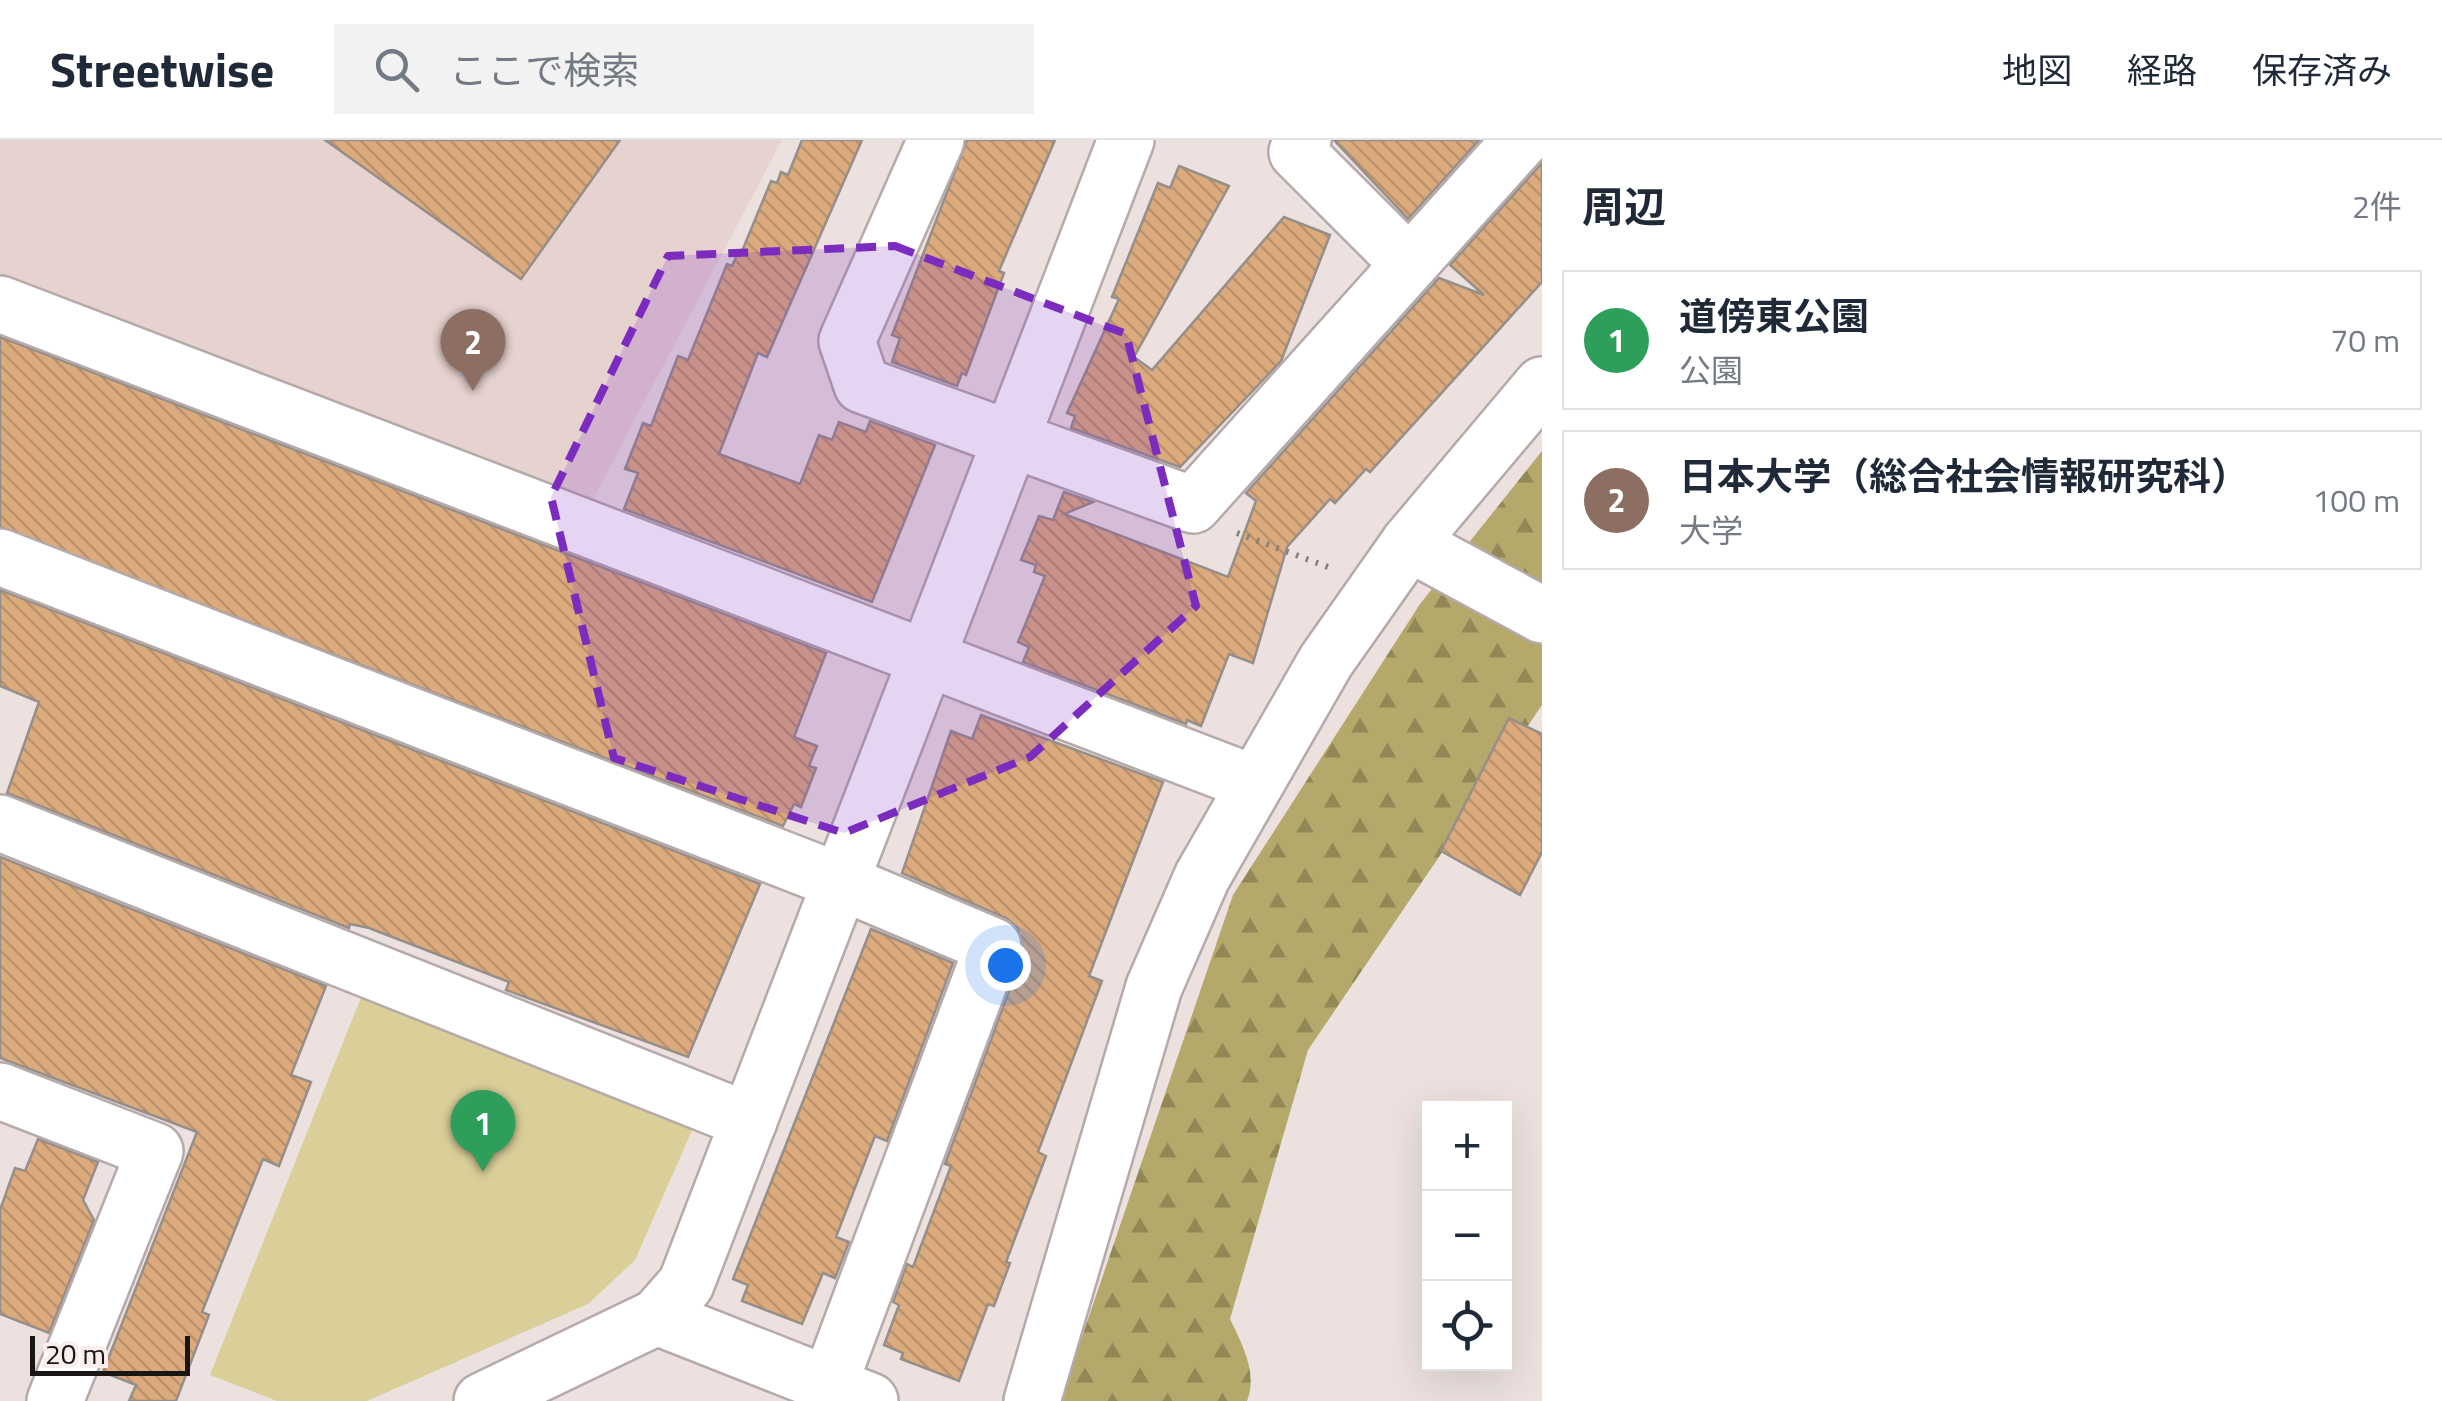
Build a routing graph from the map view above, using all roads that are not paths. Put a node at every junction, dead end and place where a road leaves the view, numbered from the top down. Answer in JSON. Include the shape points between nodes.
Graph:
{"nodes":[{"id":1,"x":936,"y":140,"type":"edge"},
{"id":2,"x":1126,"y":140,"type":"edge"},
{"id":3,"x":1303,"y":140,"type":"edge"},
{"id":4,"x":1521,"y":140,"type":"edge"},
{"id":5,"x":1408,"y":262,"type":"junction"},
{"id":6,"x":0,"y":304,"type":"edge"},
{"id":7,"x":1542,"y":385,"type":"edge"},
{"id":8,"x":1011,"y":438,"type":"junction"},
{"id":9,"x":1409,"y":543,"type":"junction"},
{"id":10,"x":0,"y":558,"type":"edge"},
{"id":11,"x":1542,"y":615,"type":"edge"},
{"id":12,"x":925,"y":659,"type":"junction"},
{"id":13,"x":1253,"y":782,"type":"junction"},
{"id":14,"x":0,"y":823,"type":"edge"},
{"id":15,"x":844,"y":882,"type":"junction"},
{"id":16,"x":0,"y":1091,"type":"edge"},
{"id":17,"x":749,"y":1120,"type":"junction"},
{"id":18,"x":657,"y":1317,"type":"junction"},
{"id":19,"x":840,"y":1396,"type":"edge"},
{"id":20,"x":56,"y":1401,"type":"edge"},
{"id":21,"x":482,"y":1401,"type":"edge"},
{"id":22,"x":1032,"y":1401,"type":"edge"}],
"edges":[{"from":1,"to":8,"type":"street","via":[[847,341],[862,384]]},
{"from":2,"to":8,"type":"street"},
{"from":3,"to":5,"type":"street","via":[[1296,152]]},
{"from":4,"to":5,"type":"street"},
{"from":5,"to":8,"type":"street","via":[[1193,505]]},
{"from":6,"to":12,"type":"street"},
{"from":7,"to":9,"type":"street"},
{"from":8,"to":12,"type":"street"},
{"from":9,"to":11,"type":"street"},
{"from":9,"to":13,"type":"street","via":[[1326,661]]},
{"from":10,"to":15,"type":"street"},
{"from":12,"to":13,"type":"street"},
{"from":12,"to":15,"type":"street"},
{"from":13,"to":22,"type":"street","via":[[1202,876],[1154,987]]},
{"from":14,"to":17,"type":"street"},
{"from":15,"to":17,"type":"street"},
{"from":15,"to":19,"type":"street","via":[[993,946]]},
{"from":16,"to":20,"type":"street","via":[[154,1152]]},
{"from":17,"to":18,"type":"street","via":[[686,1284]]},
{"from":18,"to":19,"type":"street"},
{"from":18,"to":21,"type":"street"}]}
